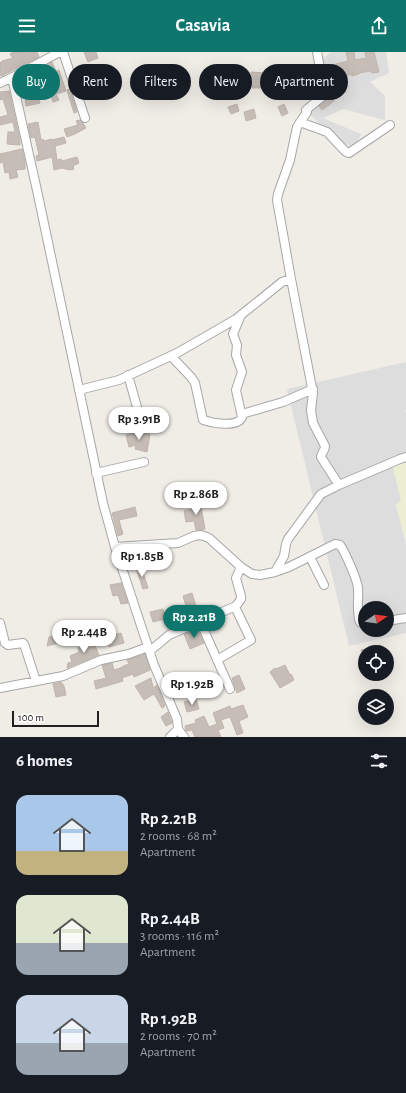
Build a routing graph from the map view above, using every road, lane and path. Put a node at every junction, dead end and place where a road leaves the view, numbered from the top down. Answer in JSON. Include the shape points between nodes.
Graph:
{"nodes":[{"id":1,"x":61,"y":52,"type":"edge"},
{"id":2,"x":317,"y":52,"type":"edge"},
{"id":3,"x":38,"y":64,"type":"edge"},
{"id":4,"x":12,"y":78,"type":"edge"},
{"id":5,"x":0,"y":83,"type":"edge"},
{"id":6,"x":17,"y":100,"type":"edge"},
{"id":7,"x":85,"y":118,"type":"dead end"},
{"id":8,"x":300,"y":122,"type":"junction"},
{"id":9,"x":390,"y":125,"type":"dead end"},
{"id":10,"x":291,"y":279,"type":"junction"},
{"id":11,"x":241,"y":315,"type":"junction"},
{"id":12,"x":171,"y":356,"type":"junction"},
{"id":13,"x":128,"y":375,"type":"junction"},
{"id":14,"x":313,"y":389,"type":"junction"},
{"id":15,"x":79,"y":390,"type":"junction"},
{"id":16,"x":137,"y":408,"type":"dead end"},
{"id":17,"x":242,"y":414,"type":"junction"},
{"id":18,"x":406,"y":457,"type":"edge"},
{"id":19,"x":144,"y":462,"type":"dead end"},
{"id":20,"x":96,"y":473,"type":"junction"},
{"id":21,"x":339,"y":485,"type":"junction"},
{"id":22,"x":115,"y":547,"type":"junction"},
{"id":23,"x":310,"y":557,"type":"junction"},
{"id":24,"x":241,"y":567,"type":"junction"},
{"id":25,"x":275,"y":572,"type":"junction"},
{"id":26,"x":324,"y":585,"type":"dead end"},
{"id":27,"x":358,"y":601,"type":"edge"},
{"id":28,"x":235,"y":607,"type":"junction"},
{"id":29,"x":406,"y":618,"type":"edge"},
{"id":30,"x":394,"y":620,"type":"edge"},
{"id":31,"x":200,"y":621,"type":"junction"},
{"id":32,"x":0,"y":623,"type":"edge"},
{"id":33,"x":149,"y":649,"type":"junction"},
{"id":34,"x":217,"y":660,"type":"junction"},
{"id":35,"x":36,"y":682,"type":"junction"},
{"id":36,"x":0,"y":688,"type":"edge"},
{"id":37,"x":230,"y":689,"type":"dead end"},
{"id":38,"x":178,"y":729,"type":"junction"},
{"id":39,"x":170,"y":737,"type":"edge"},
{"id":40,"x":184,"y":737,"type":"edge"}],
"edges":[{"from":1,"to":3,"type":"street"},
{"from":1,"to":7,"type":"street"},
{"from":2,"to":8,"type":"street","via":[[324,96],[306,110]]},
{"from":4,"to":5,"type":"street"},
{"from":6,"to":15,"type":"street"},
{"from":8,"to":9,"type":"street","via":[[327,132],[349,153]]},
{"from":8,"to":10,"type":"street","via":[[277,197]]},
{"from":10,"to":11,"type":"street","via":[[282,282]]},
{"from":10,"to":14,"type":"street"},
{"from":11,"to":12,"type":"street"},
{"from":11,"to":17,"type":"street","via":[[233,334],[242,372],[236,390]]},
{"from":12,"to":13,"type":"street"},
{"from":12,"to":17,"type":"street","via":[[195,383],[203,420],[236,423],[241,420]]},
{"from":13,"to":15,"type":"street"},
{"from":13,"to":16,"type":"street"},
{"from":14,"to":17,"type":"street","via":[[283,402]]},
{"from":14,"to":21,"type":"street","via":[[313,423],[325,446],[321,456]]},
{"from":15,"to":20,"type":"street"},
{"from":18,"to":21,"type":"street"},
{"from":19,"to":20,"type":"street"},
{"from":20,"to":22,"type":"street"},
{"from":21,"to":25,"type":"street","via":[[320,495],[288,539],[284,556]]},
{"from":22,"to":24,"type":"street","via":[[178,543],[201,535],[209,538]]},
{"from":22,"to":33,"type":"street"},
{"from":23,"to":25,"type":"street"},
{"from":23,"to":26,"type":"street"},
{"from":23,"to":27,"type":"street","via":[[338,544],[356,580]]},
{"from":24,"to":25,"type":"street","via":[[255,575]]},
{"from":24,"to":28,"type":"street","via":[[236,578],[241,597]]},
{"from":28,"to":31,"type":"street"},
{"from":28,"to":34,"type":"street","via":[[251,640]]},
{"from":29,"to":30,"type":"street"},
{"from":31,"to":33,"type":"street","via":[[169,635]]},
{"from":31,"to":34,"type":"street"},
{"from":32,"to":35,"type":"street","via":[[4,643],[24,644]]},
{"from":33,"to":35,"type":"street","via":[[101,660],[66,674]]},
{"from":33,"to":38,"type":"street","via":[[177,719]]},
{"from":34,"to":37,"type":"street"},
{"from":35,"to":36,"type":"street"},
{"from":38,"to":39,"type":"street"},
{"from":38,"to":40,"type":"street"}]}
